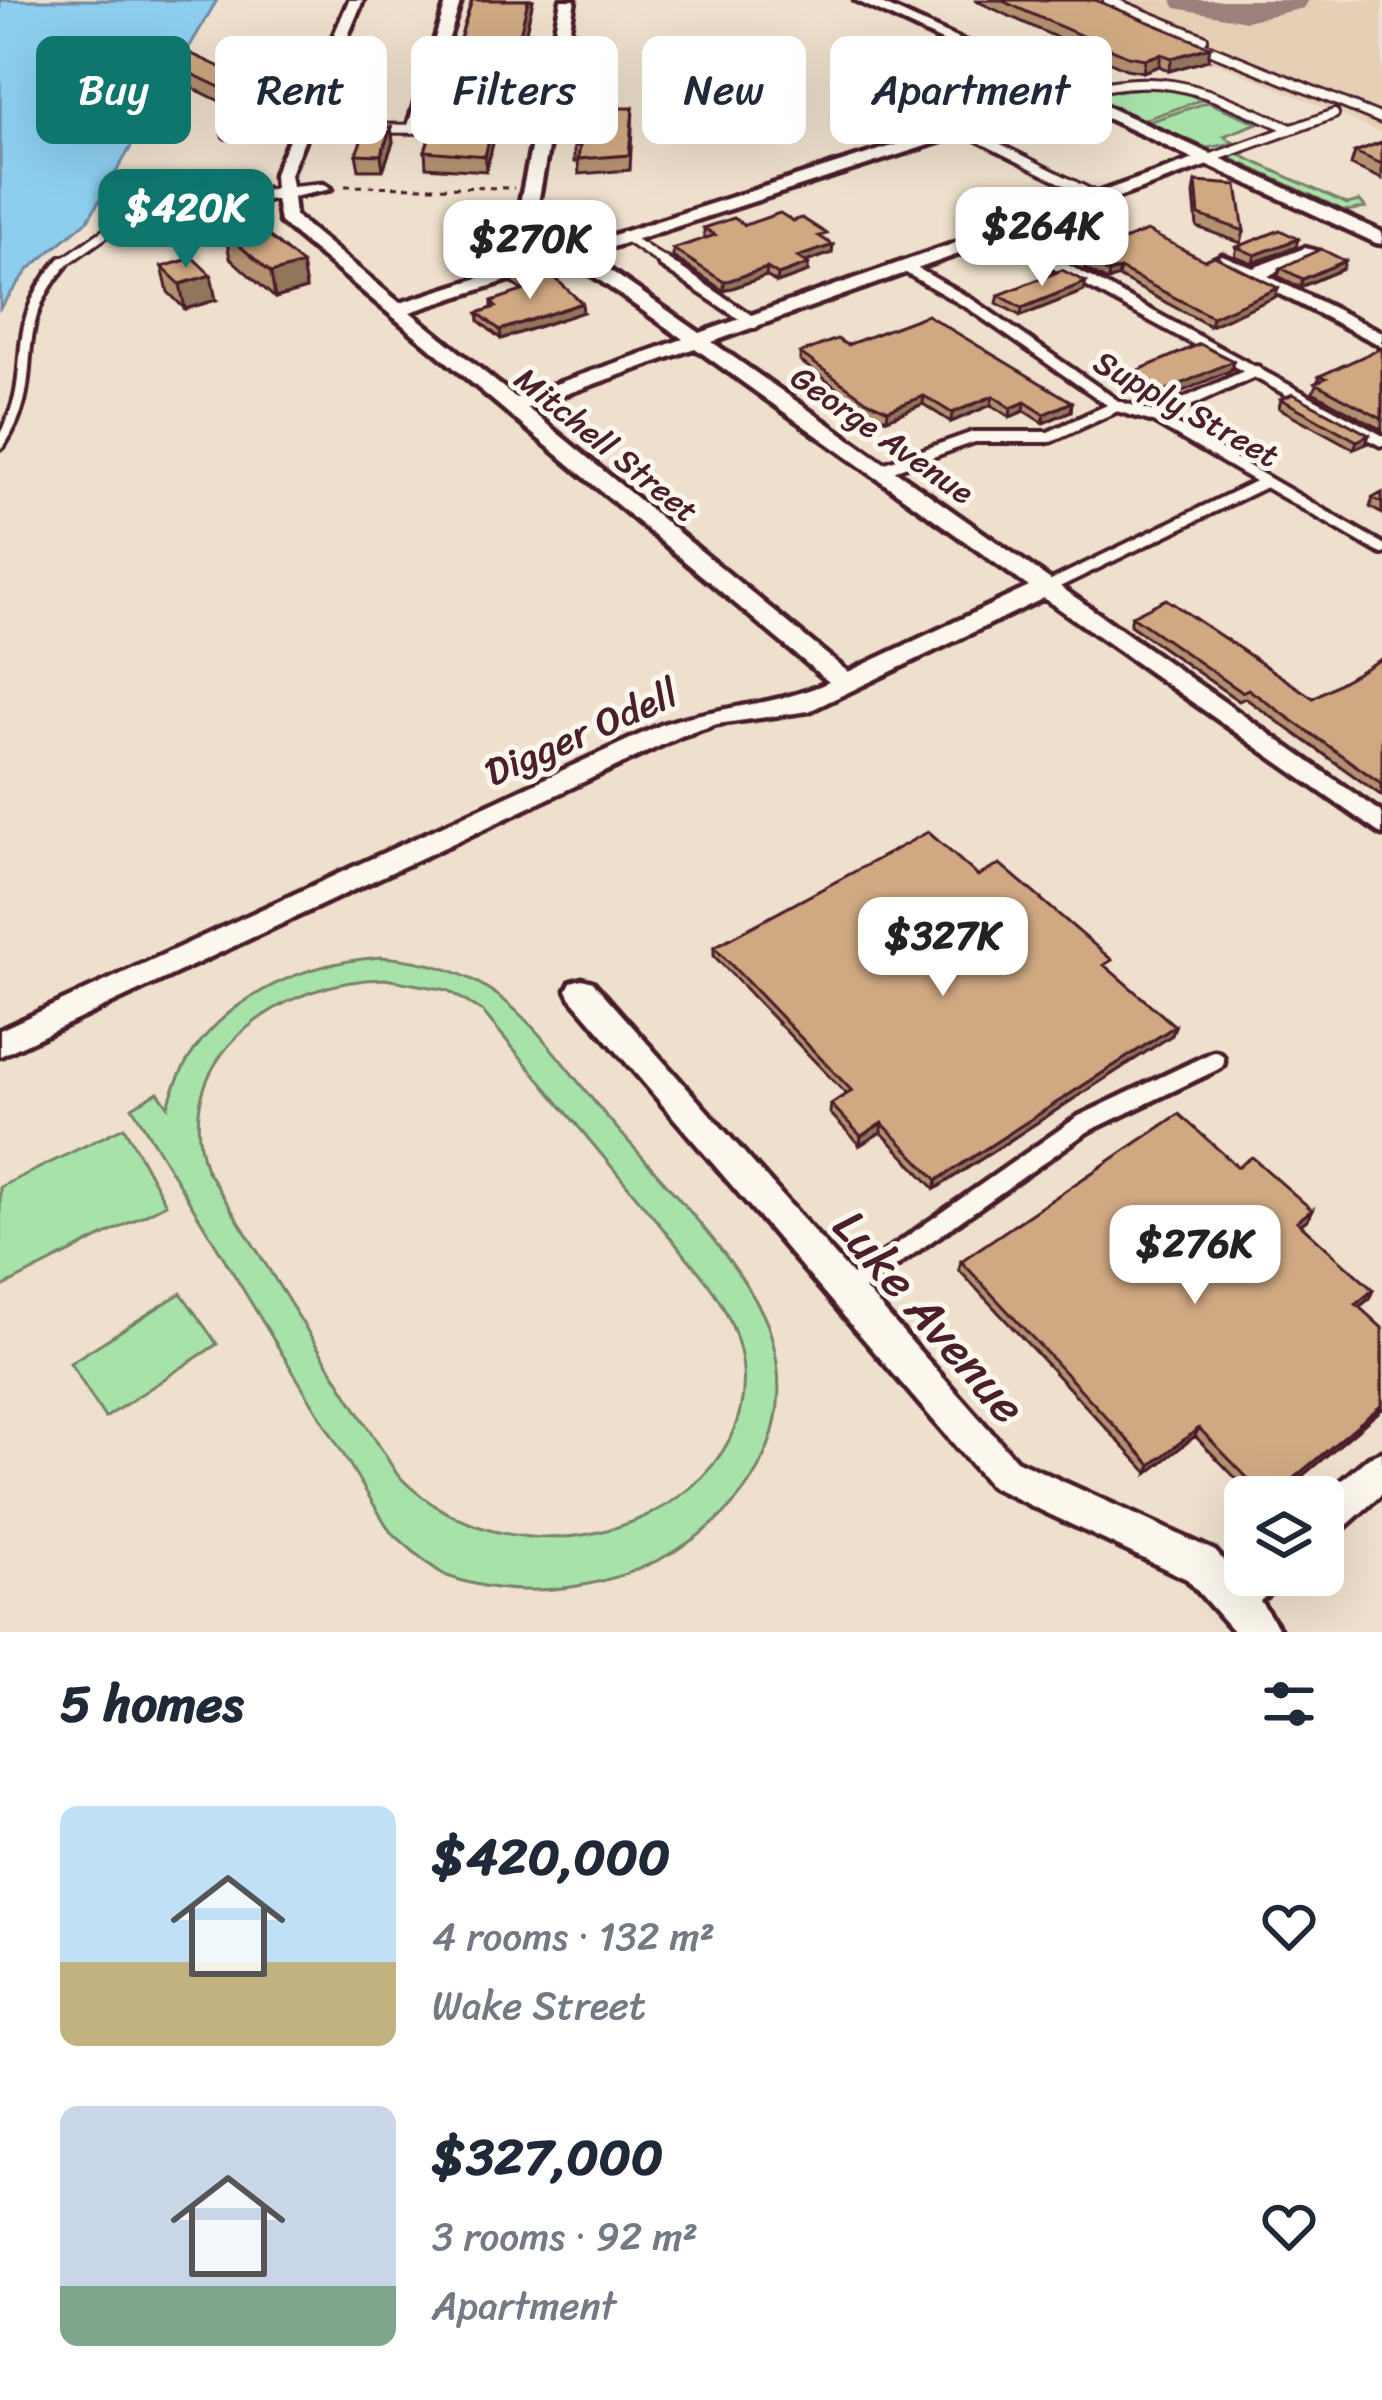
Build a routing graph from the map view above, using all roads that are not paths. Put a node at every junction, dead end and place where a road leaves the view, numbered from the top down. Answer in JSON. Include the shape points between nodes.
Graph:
{"nodes":[{"id":1,"x":356,"y":0,"type":"edge"},
{"id":2,"x":454,"y":0,"type":"edge"},
{"id":3,"x":568,"y":0,"type":"edge"},
{"id":4,"x":862,"y":0,"type":"edge"},
{"id":5,"x":1091,"y":0,"type":"edge"},
{"id":6,"x":1108,"y":0,"type":"edge"},
{"id":7,"x":340,"y":36,"type":"edge"},
{"id":8,"x":442,"y":36,"type":"edge"},
{"id":9,"x":561,"y":36,"type":"edge"},
{"id":10,"x":941,"y":36,"type":"edge"},
{"id":11,"x":1112,"y":83,"type":"edge"},
{"id":12,"x":1112,"y":114,"type":"edge"},
{"id":13,"x":1334,"y":114,"type":"dead end"},
{"id":14,"x":1382,"y":115,"type":"edge"},
{"id":15,"x":1291,"y":129,"type":"junction"},
{"id":16,"x":294,"y":144,"type":"edge"},
{"id":17,"x":541,"y":144,"type":"edge"},
{"id":18,"x":910,"y":144,"type":"edge"},
{"id":19,"x":992,"y":144,"type":"edge"},
{"id":20,"x":1209,"y":159,"type":"junction"},
{"id":21,"x":323,"y":189,"type":"dead end"},
{"id":22,"x":281,"y":191,"type":"junction"},
{"id":23,"x":1103,"y":200,"type":"junction"},
{"id":24,"x":117,"y":225,"type":"joint"},
{"id":25,"x":623,"y":235,"type":"junction"},
{"id":26,"x":1002,"y":236,"type":"junction"},
{"id":27,"x":1382,"y":239,"type":"edge"},
{"id":28,"x":1311,"y":252,"type":"edge"},
{"id":29,"x":569,"y":253,"type":"junction"},
{"id":30,"x":1222,"y":260,"type":"edge"},
{"id":31,"x":909,"y":269,"type":"junction"},
{"id":32,"x":1253,"y":275,"type":"junction"},
{"id":33,"x":393,"y":310,"type":"junction"},
{"id":34,"x":754,"y":323,"type":"junction"},
{"id":35,"x":1382,"y":340,"type":"edge"},
{"id":36,"x":696,"y":343,"type":"junction"},
{"id":37,"x":1256,"y":371,"type":"junction"},
{"id":38,"x":1117,"y":406,"type":"junction"},
{"id":39,"x":511,"y":407,"type":"junction"},
{"id":40,"x":1154,"y":417,"type":"junction"},
{"id":41,"x":1382,"y":441,"type":"edge"},
{"id":42,"x":0,"y":443,"type":"edge"},
{"id":43,"x":878,"y":471,"type":"junction"},
{"id":44,"x":1265,"y":482,"type":"junction"},
{"id":45,"x":1382,"y":549,"type":"edge"},
{"id":46,"x":1046,"y":588,"type":"junction"},
{"id":47,"x":847,"y":684,"type":"junction"},
{"id":48,"x":1382,"y":826,"type":"edge"},
{"id":49,"x":582,"y":990,"type":"dead end"},
{"id":50,"x":0,"y":1044,"type":"edge"},
{"id":51,"x":1215,"y":1060,"type":"dead end"},
{"id":52,"x":845,"y":1291,"type":"junction"},
{"id":53,"x":1382,"y":1470,"type":"edge"},
{"id":54,"x":1344,"y":1503,"type":"edge"},
{"id":55,"x":1224,"y":1576,"type":"edge"},
{"id":56,"x":1249,"y":1596,"type":"edge"},
{"id":57,"x":1262,"y":1632,"type":"edge"}],
"edges":[{"from":1,"to":7,"type":"street"},
{"from":2,"to":8,"type":"street"},
{"from":3,"to":9,"type":"street","name":"George Avenue"},
{"from":4,"to":10,"type":"street"},
{"from":5,"to":14,"type":"lane"},
{"from":6,"to":14,"type":"lane"},
{"from":11,"to":15,"type":"lane","via":[[1172,79]]},
{"from":12,"to":20,"type":"street"},
{"from":13,"to":15,"type":"lane"},
{"from":15,"to":20,"type":"lane"},
{"from":16,"to":22,"type":"street"},
{"from":17,"to":29,"type":"street","name":"George Avenue","via":[[530,210]]},
{"from":18,"to":25,"type":"street"},
{"from":19,"to":23,"type":"lane"},
{"from":20,"to":23,"type":"street"},
{"from":20,"to":27,"type":"street"},
{"from":21,"to":22,"type":"street"},
{"from":22,"to":24,"type":"street"},
{"from":22,"to":33,"type":"street","name":"Mitchell Street","via":[[286,218]]},
{"from":23,"to":26,"type":"street"},
{"from":24,"to":42,"type":"lane","via":[[70,253],[27,311],[18,340],[22,403]]},
{"from":25,"to":29,"type":"street"},
{"from":25,"to":34,"type":"lane"},
{"from":26,"to":31,"type":"street"},
{"from":26,"to":37,"type":"lane"},
{"from":28,"to":32,"type":"street"},
{"from":29,"to":33,"type":"street"},
{"from":29,"to":36,"type":"street","name":"George Avenue"},
{"from":30,"to":32,"type":"street"},
{"from":31,"to":34,"type":"street"},
{"from":31,"to":38,"type":"lane","name":"Supply Street"},
{"from":32,"to":35,"type":"street"},
{"from":33,"to":39,"type":"street","name":"Mitchell Street"},
{"from":34,"to":36,"type":"street"},
{"from":36,"to":39,"type":"street"},
{"from":36,"to":43,"type":"street","name":"George Avenue"},
{"from":37,"to":40,"type":"lane"},
{"from":37,"to":41,"type":"lane"},
{"from":38,"to":40,"type":"lane","name":"Supply Street"},
{"from":38,"to":43,"type":"lane","via":[[1049,436],[974,437]]},
{"from":39,"to":47,"type":"street","name":"Mitchell Street"},
{"from":40,"to":44,"type":"lane","name":"Supply Street"},
{"from":43,"to":46,"type":"street","name":"George Avenue"},
{"from":44,"to":45,"type":"lane","name":"Supply Street"},
{"from":44,"to":46,"type":"lane","name":"Digger Odell"},
{"from":46,"to":47,"type":"street","name":"Digger Odell"},
{"from":46,"to":48,"type":"street","name":"George Avenue"},
{"from":47,"to":50,"type":"street","name":"Digger Odell","via":[[800,705],[672,730]]},
{"from":49,"to":52,"type":"street","name":"Luke Avenue"},
{"from":51,"to":52,"type":"lane","via":[[1083,1124]]},
{"from":52,"to":55,"type":"street","name":"Luke Avenue","via":[[1003,1473]]},
{"from":53,"to":54,"type":"street"},
{"from":56,"to":57,"type":"street","name":"Luke Avenue"}]}
